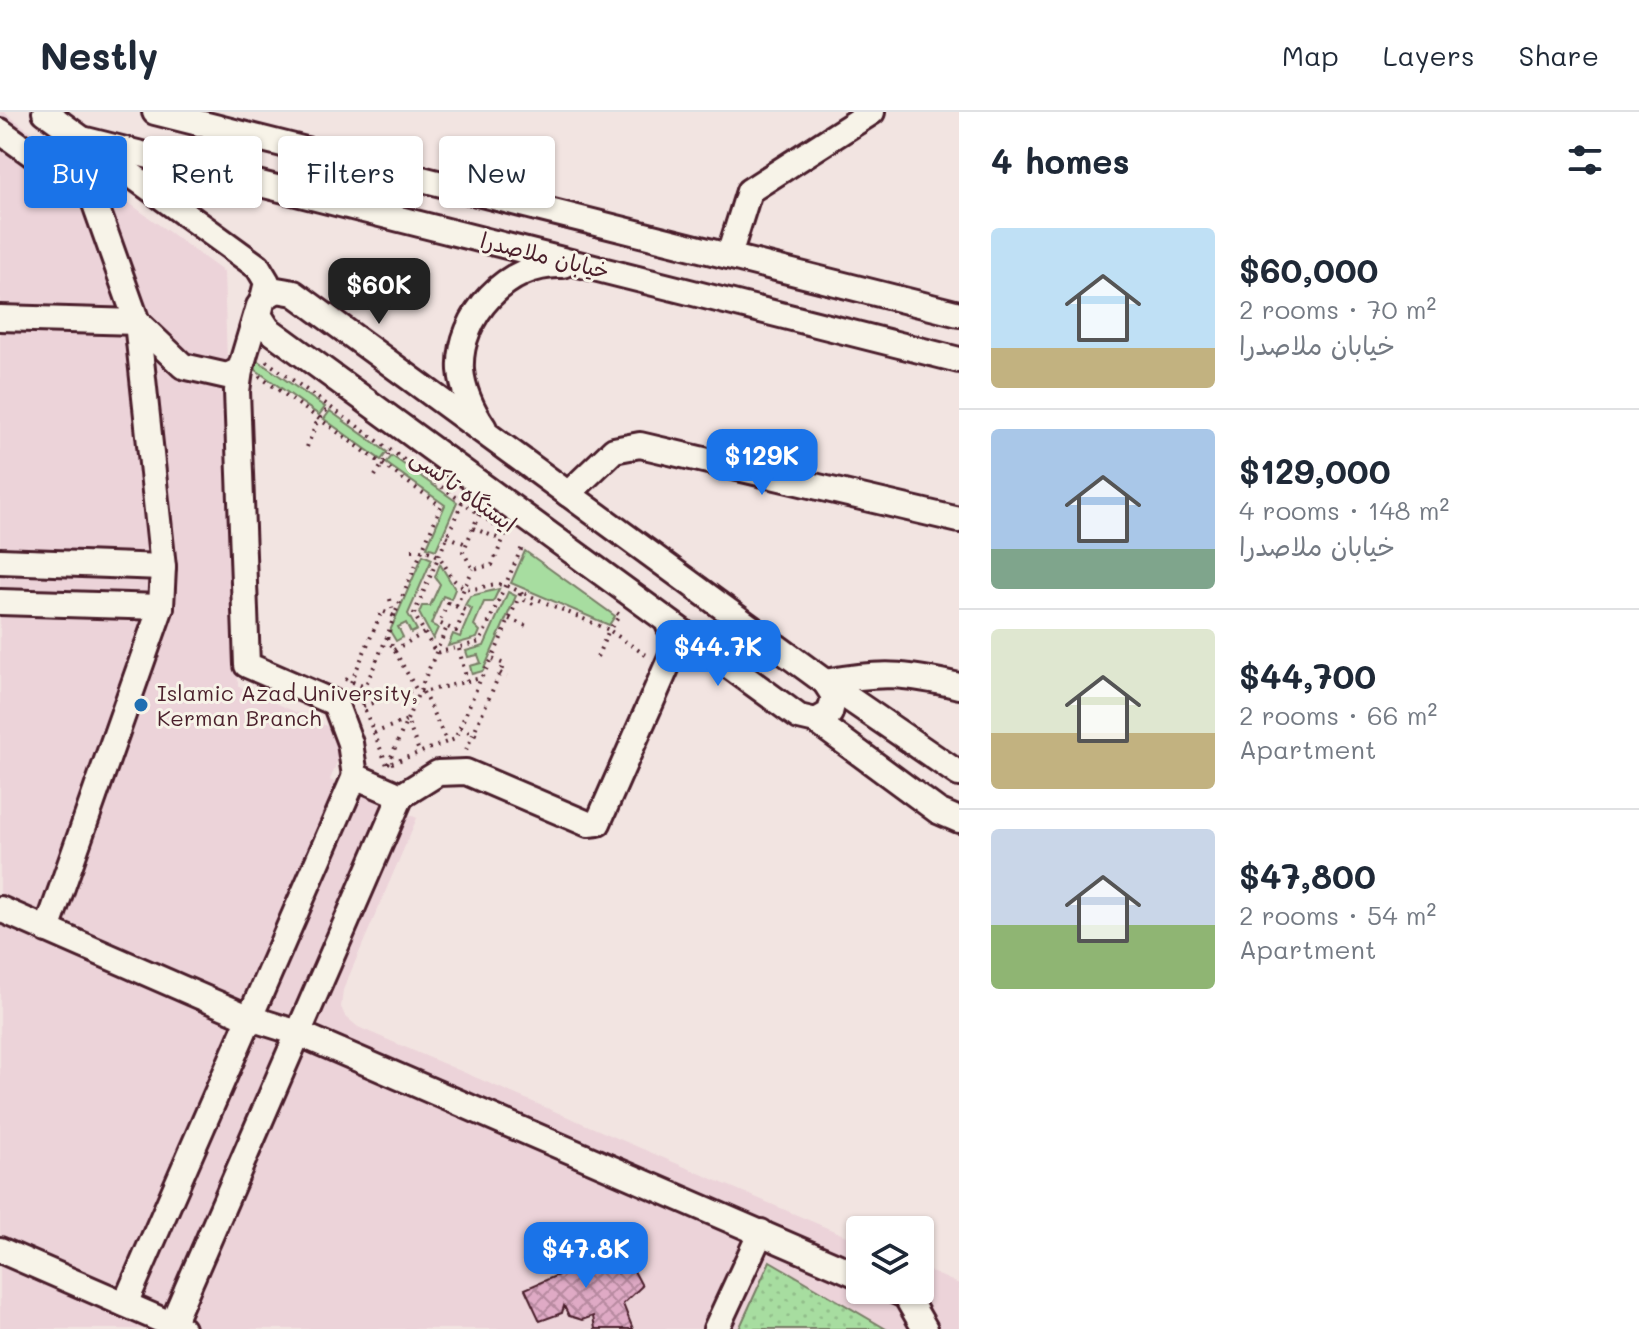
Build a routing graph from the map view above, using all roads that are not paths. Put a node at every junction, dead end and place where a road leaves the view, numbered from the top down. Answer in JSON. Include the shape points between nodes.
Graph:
{"nodes":[{"id":1,"x":45,"y":112,"type":"edge"},
{"id":2,"x":155,"y":112,"type":"edge"},
{"id":3,"x":872,"y":112,"type":"edge"},
{"id":4,"x":0,"y":131,"type":"edge"},
{"id":5,"x":78,"y":136,"type":"edge"},
{"id":6,"x":127,"y":150,"type":"edge"},
{"id":7,"x":127,"y":172,"type":"edge"},
{"id":8,"x":729,"y":255,"type":"junction"},
{"id":9,"x":587,"y":266,"type":"junction"},
{"id":10,"x":261,"y":302,"type":"junction"},
{"id":11,"x":959,"y":314,"type":"edge"},
{"id":12,"x":0,"y":318,"type":"edge"},
{"id":13,"x":137,"y":322,"type":"junction"},
{"id":14,"x":268,"y":329,"type":"junction"},
{"id":15,"x":959,"y":360,"type":"edge"},
{"id":16,"x":250,"y":366,"type":"junction"},
{"id":17,"x":490,"y":437,"type":"junction"},
{"id":18,"x":568,"y":494,"type":"junction"},
{"id":19,"x":959,"y":520,"type":"edge"},
{"id":20,"x":0,"y":561,"type":"edge"},
{"id":21,"x":163,"y":567,"type":"junction"},
{"id":22,"x":0,"y":602,"type":"edge"},
{"id":23,"x":161,"y":607,"type":"junction"},
{"id":24,"x":682,"y":632,"type":"junction"},
{"id":25,"x":825,"y":682,"type":"junction"},
{"id":26,"x":959,"y":686,"type":"edge"},
{"id":27,"x":816,"y":721,"type":"junction"},
{"id":28,"x":959,"y":774,"type":"edge"},
{"id":29,"x":355,"y":776,"type":"junction"},
{"id":30,"x":401,"y":796,"type":"junction"},
{"id":31,"x":959,"y":820,"type":"edge"},
{"id":32,"x":0,"y":909,"type":"edge"},
{"id":33,"x":47,"y":930,"type":"junction"},
{"id":34,"x":250,"y":1018,"type":"junction"},
{"id":35,"x":298,"y":1033,"type":"junction"},
{"id":36,"x":761,"y":1232,"type":"junction"},
{"id":37,"x":0,"y":1250,"type":"edge"},
{"id":38,"x":846,"y":1270,"type":"edge"},
{"id":39,"x":125,"y":1304,"type":"junction"},
{"id":40,"x":911,"y":1304,"type":"edge"},
{"id":41,"x":177,"y":1327,"type":"edge"},
{"id":42,"x":716,"y":1329,"type":"edge"},
{"id":43,"x":925,"y":1329,"type":"edge"}],
"edges":[{"from":1,"to":5,"type":"street","name":"خیابان ملاصدرا"},
{"from":2,"to":8,"type":"street","name":"خیابان ملاصدرا"},
{"from":3,"to":8,"type":"street","via":[[749,191]]},
{"from":4,"to":13,"type":"street","via":[[93,198]]},
{"from":6,"to":9,"type":"street","name":"خیابان ملاصدرا"},
{"from":7,"to":10,"type":"street","via":[[258,267],[267,282]]},
{"from":8,"to":11,"type":"street","name":"خیابان ملاصدرا"},
{"from":9,"to":15,"type":"street","name":"خیابان ملاصدرا"},
{"from":9,"to":17,"type":"street","via":[[550,264],[514,276],[485,300],[467,332],[461,369],[469,406]]},
{"from":10,"to":14,"type":"street","via":[[259,315]]},
{"from":10,"to":16,"type":"street"},
{"from":10,"to":17,"type":"street","via":[[277,290],[294,293]]},
{"from":12,"to":13,"type":"street"},
{"from":13,"to":16,"type":"street","via":[[183,366],[227,376]]},
{"from":13,"to":21,"type":"street"},
{"from":14,"to":24,"type":"street"},
{"from":14,"to":24,"type":"street","name":"ایستگاه تاکسی","via":[[269,350],[493,524],[626,606]]},
{"from":16,"to":29,"type":"street","via":[[237,391],[247,665],[335,703]]},
{"from":17,"to":18,"type":"street"},
{"from":18,"to":19,"type":"street","via":[[614,450],[640,445]]},
{"from":18,"to":25,"type":"street"},
{"from":20,"to":21,"type":"street"},
{"from":21,"to":23,"type":"street"},
{"from":22,"to":23,"type":"street"},
{"from":23,"to":33,"type":"street"},
{"from":24,"to":27,"type":"street","via":[[799,717]]},
{"from":24,"to":30,"type":"street","via":[[598,823],[588,824],[466,772],[429,777]]},
{"from":25,"to":26,"type":"street","via":[[890,674]]},
{"from":25,"to":27,"type":"street","via":[[834,705]]},
{"from":25,"to":28,"type":"street"},
{"from":27,"to":31,"type":"street","via":[[938,811]]},
{"from":29,"to":30,"type":"street"},
{"from":29,"to":34,"type":"street"},
{"from":30,"to":35,"type":"street"},
{"from":32,"to":33,"type":"street"},
{"from":33,"to":34,"type":"street"},
{"from":34,"to":35,"type":"street"},
{"from":34,"to":39,"type":"street"},
{"from":35,"to":36,"type":"street"},
{"from":35,"to":41,"type":"street"},
{"from":36,"to":38,"type":"street"},
{"from":36,"to":42,"type":"street"},
{"from":37,"to":39,"type":"street"},
{"from":39,"to":41,"type":"street"},
{"from":40,"to":43,"type":"street"}]}
